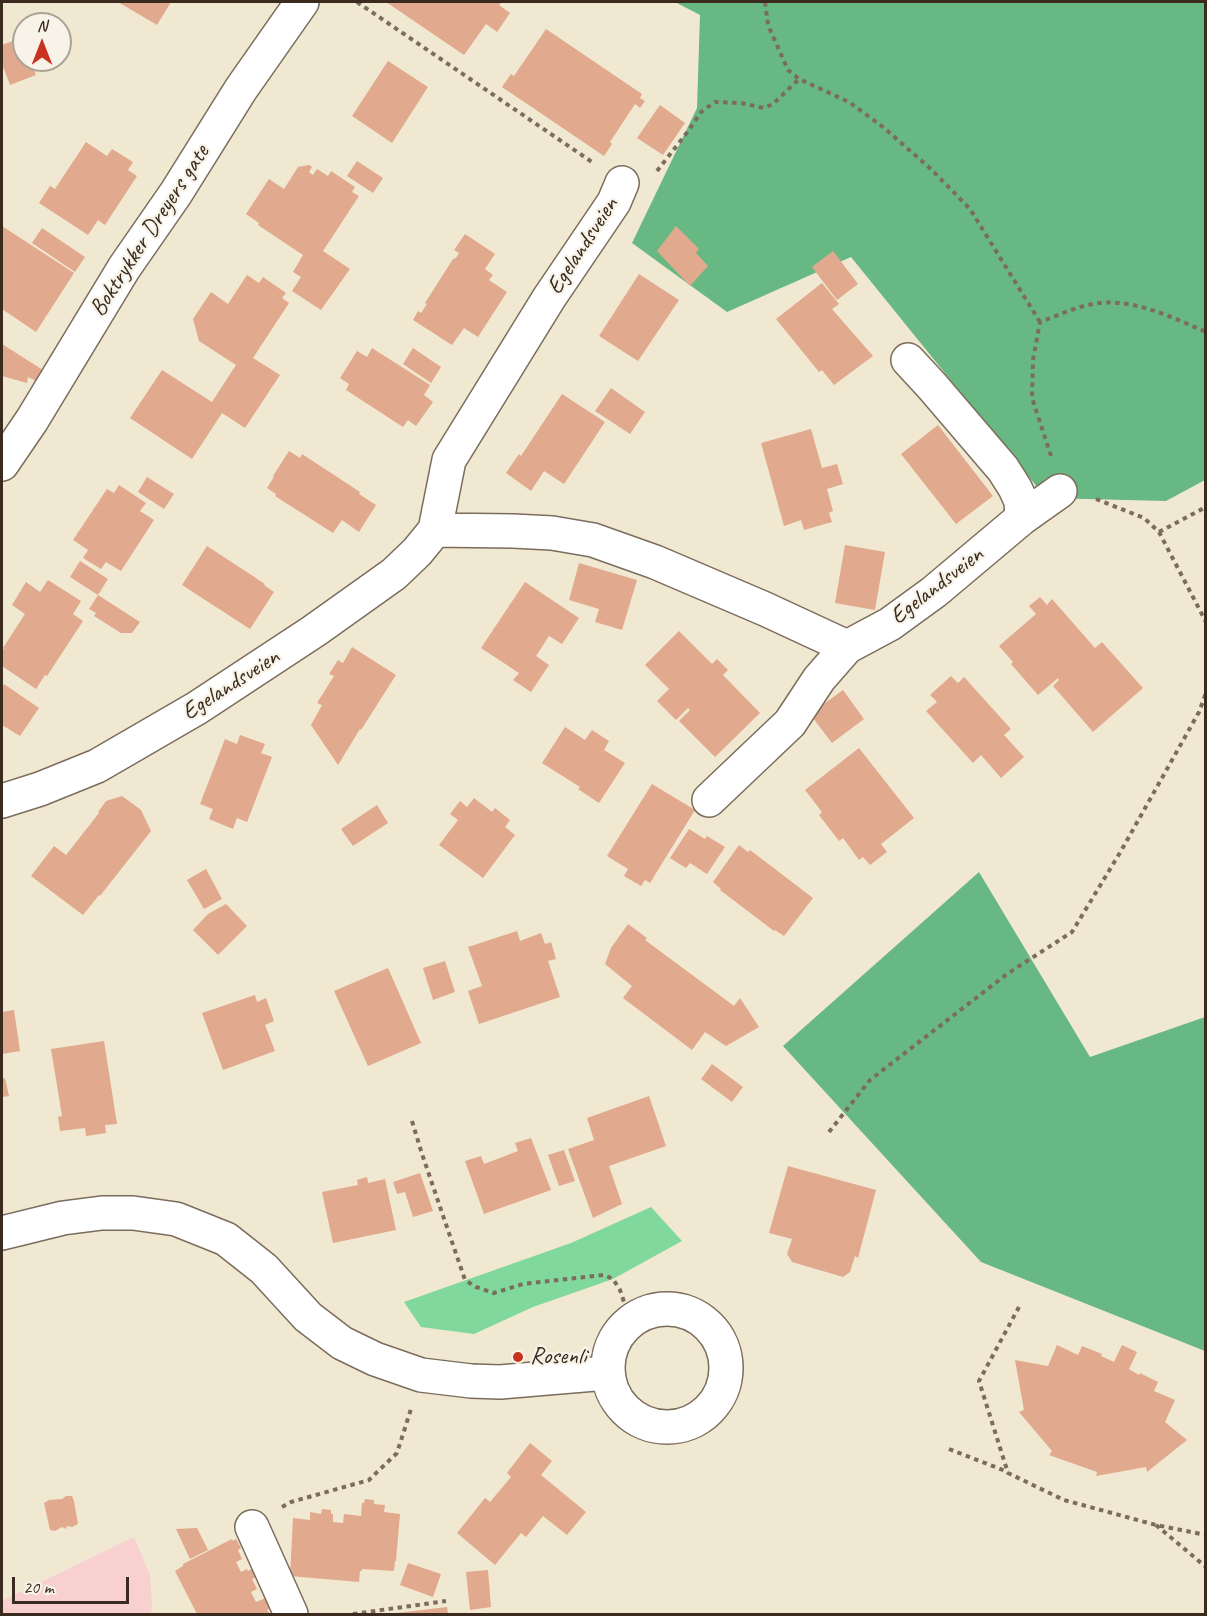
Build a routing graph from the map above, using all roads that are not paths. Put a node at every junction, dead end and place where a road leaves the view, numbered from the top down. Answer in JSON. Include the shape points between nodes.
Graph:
{"nodes":[{"id":1,"x":302,"y":2,"type":"edge"},
{"id":2,"x":622,"y":183,"type":"road end"},
{"id":3,"x":908,"y":360,"type":"dead end"},
{"id":4,"x":2,"y":464,"type":"edge"},
{"id":5,"x":1060,"y":491,"type":"road end"},
{"id":6,"x":1022,"y":518,"type":"junction"},
{"id":7,"x":435,"y":530,"type":"junction"},
{"id":8,"x":847,"y":647,"type":"junction"},
{"id":9,"x":709,"y":800,"type":"dead end"},
{"id":10,"x":2,"y":801,"type":"edge"},
{"id":11,"x":2,"y":1233,"type":"edge"},
{"id":12,"x":607,"y":1373,"type":"junction"},
{"id":13,"x":252,"y":1527,"type":"road end"},
{"id":14,"x":291,"y":1614,"type":"edge"}],
"edges":[{"from":1,"to":4,"type":"street","name":"Boktrykker Dreyers gate","via":[[124,268]]},
{"from":2,"to":7,"type":"street","name":"Egelandsveien","via":[[614,202],[448,460]]},
{"from":3,"to":6,"type":"street","via":[[1003,469],[1021,501]]},
{"from":5,"to":6,"type":"street","name":"Egelandsveien"},
{"from":6,"to":8,"type":"street","name":"Egelandsveien","via":[[925,599]]},
{"from":7,"to":8,"type":"street","via":[[552,533],[593,540],[655,562]]},
{"from":7,"to":10,"type":"street","name":"Egelandsveien","via":[[394,574],[197,708],[97,766]]},
{"from":8,"to":9,"type":"street","name":"Egelandsveien","via":[[819,679],[790,723]]},
{"from":11,"to":12,"type":"street","via":[[102,1213],[176,1219],[226,1239],[264,1269],[308,1317],[342,1343],[375,1359],[421,1375],[471,1381]]},
{"from":12,"to":12,"type":"street","via":[[615,1398],[632,1416],[655,1427],[680,1427],[704,1416],[716,1403],[724,1387],[727,1360],[718,1336],[701,1318],[678,1309],[653,1309],[630,1320],[616,1335],[608,1354]]},
{"from":13,"to":14,"type":"street"}]}
